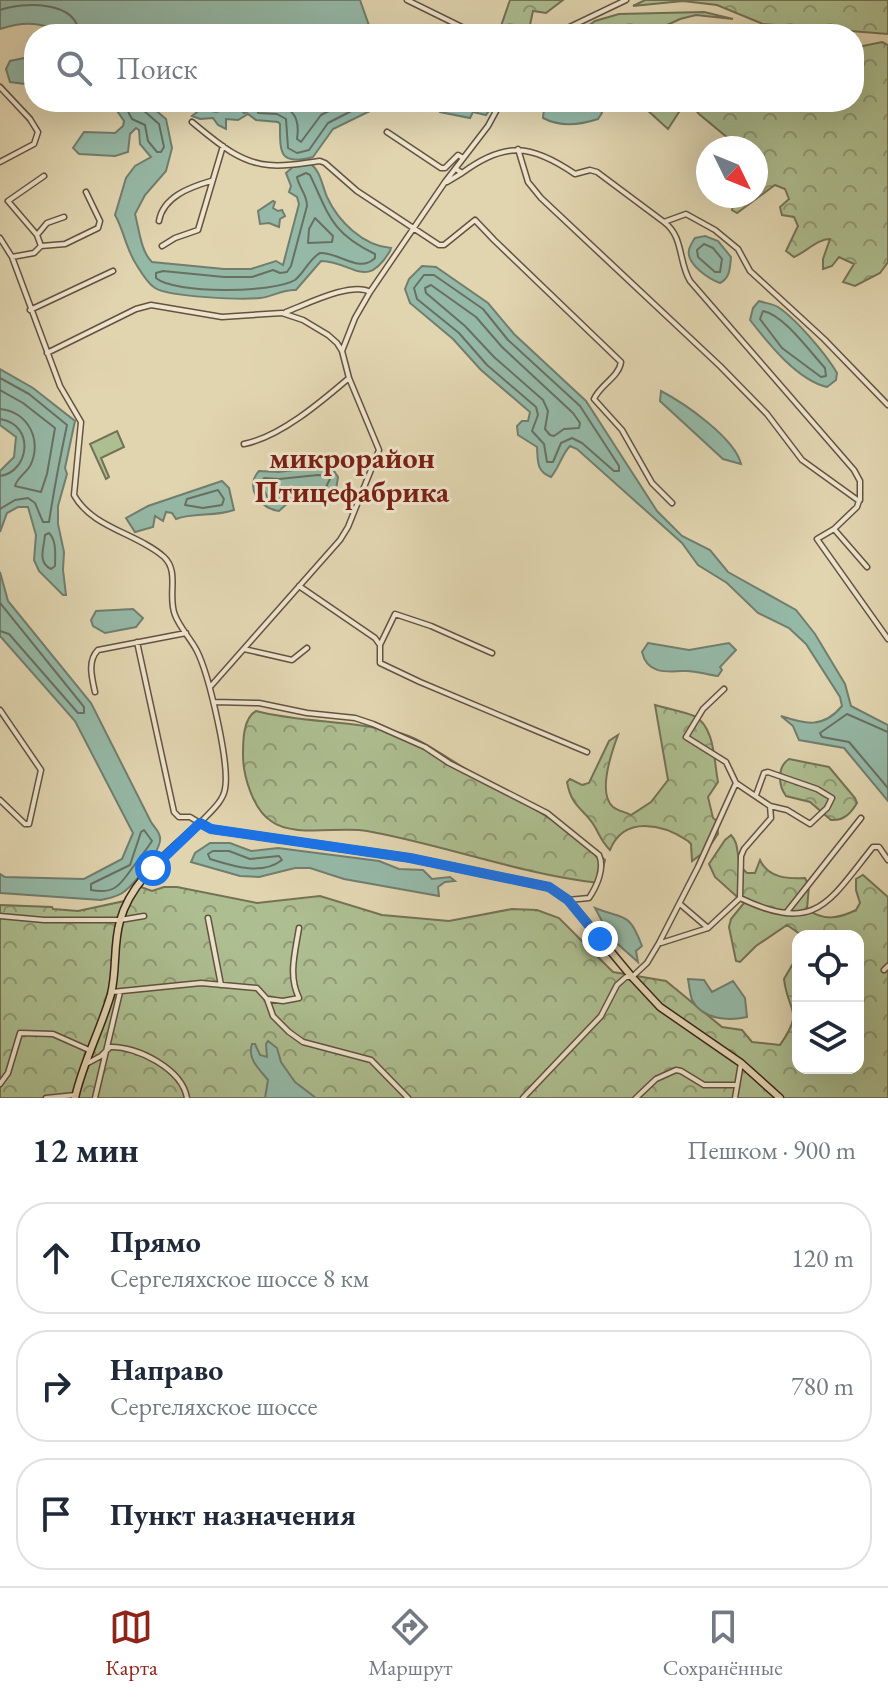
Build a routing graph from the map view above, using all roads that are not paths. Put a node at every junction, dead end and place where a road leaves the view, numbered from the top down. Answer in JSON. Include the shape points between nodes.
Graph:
{"nodes":[{"id":1,"x":407,"y":0,"type":"edge"},
{"id":2,"x":626,"y":0,"type":"edge"},
{"id":3,"x":456,"y":24,"type":"edge"},
{"id":4,"x":576,"y":24,"type":"edge"},
{"id":5,"x":1,"y":88,"type":"edge"},
{"id":6,"x":496,"y":112,"type":"edge"},
{"id":7,"x":192,"y":122,"type":"dead end"},
{"id":8,"x":387,"y":132,"type":"dead end"},
{"id":9,"x":223,"y":146,"type":"junction"},
{"id":10,"x":518,"y":149,"type":"junction"},
{"id":11,"x":463,"y":158,"type":"junction"},
{"id":12,"x":0,"y":162,"type":"edge"},
{"id":13,"x":456,"y":169,"type":"junction"},
{"id":14,"x":462,"y":173,"type":"junction"},
{"id":15,"x":44,"y":176,"type":"dead end"},
{"id":16,"x":211,"y":181,"type":"junction"},
{"id":17,"x":445,"y":182,"type":"junction"},
{"id":18,"x":86,"y":192,"type":"dead end"},
{"id":19,"x":64,"y":217,"type":"dead end"},
{"id":20,"x":159,"y":221,"type":"dead end"},
{"id":21,"x":664,"y":222,"type":"junction"},
{"id":22,"x":414,"y":228,"type":"junction"},
{"id":23,"x":37,"y":235,"type":"junction"},
{"id":24,"x":0,"y":238,"type":"edge"},
{"id":25,"x":41,"y":246,"type":"junction"},
{"id":26,"x":162,"y":246,"type":"dead end"},
{"id":27,"x":12,"y":257,"type":"junction"},
{"id":28,"x":113,"y":271,"type":"dead end"},
{"id":29,"x":370,"y":292,"type":"junction"},
{"id":30,"x":30,"y":310,"type":"junction"},
{"id":31,"x":282,"y":313,"type":"junction"},
{"id":32,"x":342,"y":351,"type":"junction"},
{"id":33,"x":47,"y":353,"type":"junction"},
{"id":34,"x":349,"y":378,"type":"junction"},
{"id":35,"x":888,"y":405,"type":"edge"},
{"id":36,"x":244,"y":444,"type":"dead end"},
{"id":37,"x":859,"y":501,"type":"junction"},
{"id":38,"x":672,"y":503,"type":"dead end"},
{"id":39,"x":834,"y":529,"type":"junction"},
{"id":40,"x":867,"y":567,"type":"dead end"},
{"id":41,"x":299,"y":586,"type":"junction"},
{"id":42,"x":186,"y":633,"type":"junction"},
{"id":43,"x":888,"y":639,"type":"edge"},
{"id":44,"x":137,"y":642,"type":"junction"},
{"id":45,"x":380,"y":645,"type":"junction"},
{"id":46,"x":307,"y":648,"type":"dead end"},
{"id":47,"x":244,"y":649,"type":"junction"},
{"id":48,"x":492,"y":653,"type":"dead end"},
{"id":49,"x":211,"y":686,"type":"junction"},
{"id":50,"x":724,"y":689,"type":"dead end"},
{"id":51,"x":95,"y":692,"type":"dead end"},
{"id":52,"x":214,"y":702,"type":"junction"},
{"id":53,"x":0,"y":710,"type":"edge"},
{"id":54,"x":587,"y":752,"type":"dead end"},
{"id":55,"x":736,"y":783,"type":"junction"},
{"id":56,"x":756,"y":795,"type":"junction"},
{"id":57,"x":0,"y":800,"type":"edge"},
{"id":58,"x":770,"y":806,"type":"junction"},
{"id":59,"x":861,"y":818,"type":"dead end"},
{"id":60,"x":200,"y":823,"type":"junction"},
{"id":61,"x":888,"y":860,"type":"edge"},
{"id":62,"x":740,"y":898,"type":"junction"},
{"id":63,"x":568,"y":900,"type":"junction"},
{"id":64,"x":680,"y":904,"type":"junction"},
{"id":65,"x":786,"y":913,"type":"junction"},
{"id":66,"x":0,"y":916,"type":"edge"},
{"id":67,"x":144,"y":916,"type":"dead end"},
{"id":68,"x":208,"y":918,"type":"dead end"},
{"id":69,"x":120,"y":920,"type":"junction"},
{"id":70,"x":299,"y":928,"type":"dead end"},
{"id":71,"x":708,"y":928,"type":"junction"},
{"id":72,"x":659,"y":943,"type":"junction"},
{"id":73,"x":632,"y":977,"type":"junction"},
{"id":74,"x":221,"y":985,"type":"junction"},
{"id":75,"x":120,"y":991,"type":"junction"},
{"id":76,"x":112,"y":992,"type":"junction"},
{"id":77,"x":267,"y":999,"type":"junction"},
{"id":78,"x":89,"y":1050,"type":"junction"},
{"id":79,"x":105,"y":1052,"type":"junction"},
{"id":80,"x":741,"y":1063,"type":"junction"},
{"id":81,"x":84,"y":1066,"type":"junction"},
{"id":82,"x":0,"y":1084,"type":"edge"},
{"id":83,"x":737,"y":1085,"type":"junction"},
{"id":84,"x":75,"y":1096,"type":"edge"},
{"id":85,"x":46,"y":1098,"type":"edge"},
{"id":86,"x":95,"y":1098,"type":"edge"},
{"id":87,"x":187,"y":1098,"type":"edge"},
{"id":88,"x":408,"y":1098,"type":"edge"},
{"id":89,"x":523,"y":1098,"type":"edge"},
{"id":90,"x":636,"y":1098,"type":"edge"},
{"id":91,"x":735,"y":1098,"type":"edge"},
{"id":92,"x":780,"y":1098,"type":"edge"}],
"edges":[{"from":1,"to":3,"type":"street"},
{"from":2,"to":4,"type":"street"},
{"from":5,"to":12,"type":"street","via":[[38,132],[34,144]]},
{"from":6,"to":11,"type":"street"},
{"from":7,"to":9,"type":"street"},
{"from":8,"to":11,"type":"street","via":[[441,168],[458,155]]},
{"from":9,"to":16,"type":"street"},
{"from":9,"to":22,"type":"street","via":[[259,164],[320,161]]},
{"from":10,"to":14,"type":"street","via":[[491,154]]},
{"from":10,"to":21,"type":"street","via":[[575,174],[597,172]]},
{"from":10,"to":37,"type":"street","via":[[528,182],[541,198],[720,366],[802,460]]},
{"from":11,"to":13,"type":"street"},
{"from":13,"to":14,"type":"street"},
{"from":13,"to":17,"type":"street"},
{"from":14,"to":17,"type":"street"},
{"from":15,"to":23,"type":"street","via":[[8,201]]},
{"from":16,"to":20,"type":"street","via":[[168,202]]},
{"from":16,"to":26,"type":"street","via":[[198,230]]},
{"from":17,"to":22,"type":"street"},
{"from":18,"to":25,"type":"street","via":[[100,221],[98,228],[65,244]]},
{"from":19,"to":23,"type":"street","via":[[47,223]]},
{"from":21,"to":35,"type":"street","via":[[686,214],[715,230],[738,249],[765,287]]},
{"from":21,"to":37,"type":"street","via":[[676,234],[690,281],[854,470],[860,481]]},
{"from":22,"to":29,"type":"street"},
{"from":22,"to":38,"type":"street","via":[[444,245],[475,220],[613,351],[622,365],[594,399]]},
{"from":23,"to":25,"type":"street"},
{"from":24,"to":27,"type":"street"},
{"from":25,"to":27,"type":"street","via":[[34,253]]},
{"from":27,"to":30,"type":"street"},
{"from":28,"to":30,"type":"street"},
{"from":29,"to":31,"type":"street","via":[[351,289]]},
{"from":29,"to":32,"type":"street"},
{"from":30,"to":33,"type":"street"},
{"from":31,"to":32,"type":"street","via":[[320,329]]},
{"from":31,"to":33,"type":"street","via":[[222,317],[144,306]]},
{"from":32,"to":34,"type":"street"},
{"from":33,"to":42,"type":"street","via":[[81,422],[74,495],[101,520],[165,558],[173,576],[174,614]]},
{"from":34,"to":36,"type":"street","via":[[273,433]]},
{"from":34,"to":41,"type":"street","via":[[379,445],[378,456],[348,527]]},
{"from":37,"to":39,"type":"street"},
{"from":39,"to":40,"type":"street"},
{"from":39,"to":43,"type":"street","via":[[817,539]]},
{"from":41,"to":45,"type":"street"},
{"from":41,"to":47,"type":"street"},
{"from":42,"to":44,"type":"street"},
{"from":42,"to":49,"type":"street"},
{"from":44,"to":51,"type":"street","via":[[95,653]]},
{"from":44,"to":60,"type":"street","via":[[174,812]]},
{"from":45,"to":48,"type":"street","via":[[395,614]]},
{"from":45,"to":54,"type":"street","via":[[380,663]]},
{"from":46,"to":47,"type":"street","via":[[292,660]]},
{"from":47,"to":49,"type":"street"},
{"from":49,"to":52,"type":"street"},
{"from":50,"to":55,"type":"street","via":[[703,709],[686,737],[726,762]]},
{"from":52,"to":60,"type":"street","via":[[225,791]]},
{"from":52,"to":63,"type":"street","via":[[259,703],[355,718],[425,747],[547,813],[601,857],[589,898]]},
{"from":53,"to":57,"type":"street","via":[[41,770],[29,824]]},
{"from":55,"to":56,"type":"street"},
{"from":55,"to":64,"type":"street"},
{"from":56,"to":58,"type":"street"},
{"from":56,"to":58,"type":"street","via":[[768,772],[832,798],[810,824]]},
{"from":58,"to":62,"type":"street","via":[[771,818],[741,856]]},
{"from":59,"to":65,"type":"street"},
{"from":60,"to":63,"type":"main road","via":[[549,887]]},
{"from":60,"to":69,"type":"main road","via":[[136,886]]},
{"from":61,"to":65,"type":"street","via":[[873,847],[828,903]]},
{"from":62,"to":65,"type":"street"},
{"from":62,"to":71,"type":"street"},
{"from":63,"to":73,"type":"main road"},
{"from":64,"to":71,"type":"street"},
{"from":64,"to":72,"type":"street"},
{"from":66,"to":69,"type":"street"},
{"from":67,"to":69,"type":"street"},
{"from":68,"to":74,"type":"street"},
{"from":69,"to":76,"type":"main road"},
{"from":70,"to":77,"type":"street","via":[[292,986],[299,998]]},
{"from":71,"to":72,"type":"street"},
{"from":72,"to":73,"type":"street"},
{"from":73,"to":80,"type":"main road","via":[[660,1007]]},
{"from":73,"to":89,"type":"street","via":[[617,985],[601,1016]]},
{"from":74,"to":75,"type":"street"},
{"from":74,"to":77,"type":"street","via":[[257,988]]},
{"from":75,"to":76,"type":"street"},
{"from":75,"to":79,"type":"street"},
{"from":76,"to":78,"type":"main road"},
{"from":77,"to":88,"type":"street","via":[[273,1016],[303,1042],[371,1060]]},
{"from":78,"to":81,"type":"main road"},
{"from":78,"to":82,"type":"street","via":[[53,1034],[20,1033]]},
{"from":79,"to":81,"type":"street"},
{"from":79,"to":86,"type":"street"},
{"from":79,"to":87,"type":"street","via":[[121,1047],[157,1062],[182,1084]]},
{"from":80,"to":83,"type":"street"},
{"from":80,"to":92,"type":"main road"},
{"from":81,"to":84,"type":"main road"},
{"from":83,"to":90,"type":"street","via":[[704,1085],[676,1070],[656,1079]]},
{"from":83,"to":91,"type":"street"},
{"from":84,"to":85,"type":"street"}]}
